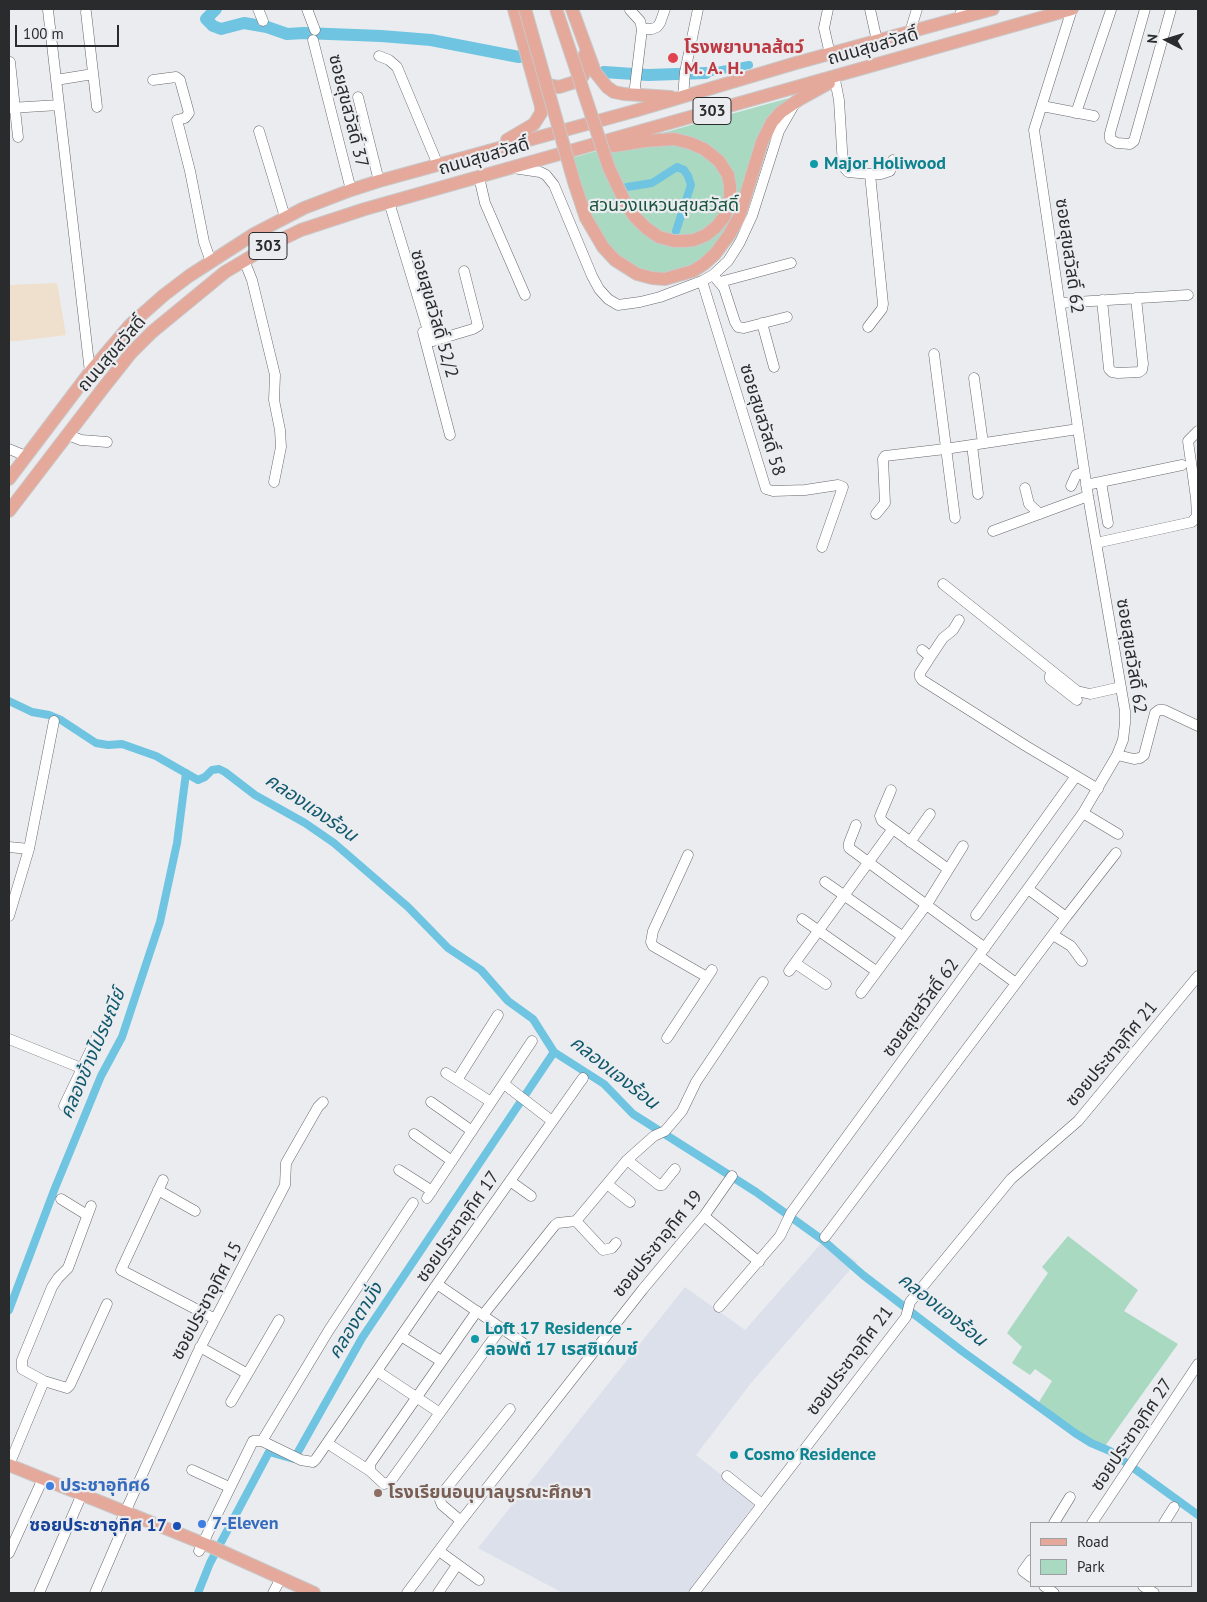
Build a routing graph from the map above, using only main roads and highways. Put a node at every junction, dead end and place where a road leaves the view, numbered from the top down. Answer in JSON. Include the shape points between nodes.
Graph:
{"nodes":[{"id":1,"x":514,"y":9,"type":"edge"},
{"id":2,"x":525,"y":9,"type":"edge"},
{"id":3,"x":556,"y":9,"type":"edge"},
{"id":4,"x":572,"y":9,"type":"edge"},
{"id":5,"x":992,"y":9,"type":"edge"},
{"id":6,"x":1072,"y":9,"type":"edge"},
{"id":7,"x":960,"y":14,"type":"edge"},
{"id":8,"x":876,"y":41,"type":"junction"},
{"id":9,"x":584,"y":44,"type":"junction"},
{"id":10,"x":526,"y":49,"type":"junction"},
{"id":11,"x":883,"y":62,"type":"junction"},
{"id":12,"x":852,"y":71,"type":"junction"},
{"id":13,"x":683,"y":98,"type":"junction"},
{"id":14,"x":487,"y":151,"type":"junction"},
{"id":15,"x":572,"y":151,"type":"junction"},
{"id":16,"x":26,"y":456,"type":"junction"},
{"id":17,"x":43,"y":467,"type":"junction"},
{"id":18,"x":9,"y":479,"type":"edge"},
{"id":19,"x":9,"y":511,"type":"edge"},
{"id":20,"x":9,"y":1465,"type":"edge"},
{"id":21,"x":9,"y":1473,"type":"edge"},
{"id":22,"x":80,"y":1497,"type":"junction"},
{"id":23,"x":277,"y":1585,"type":"edge"},
{"id":24,"x":296,"y":1593,"type":"edge"},
{"id":25,"x":314,"y":1593,"type":"edge"}],
"edges":[{"from":1,"to":10,"type":"main road"},
{"from":2,"to":12,"type":"main road","bridge":true,"via":[[586,218],[615,260],[637,274],[652,278],[666,279],[693,271],[715,254],[730,235],[772,122],[795,102]]},
{"from":3,"to":15,"type":"main road","bridge":true,"via":[[609,168],[634,216],[659,237],[694,240],[716,227],[728,206],[728,175],[719,160],[690,142],[660,140]]},
{"from":4,"to":9,"type":"main road"},
{"from":5,"to":7,"type":"main road","name":"ถนนสุขสวัสดิ์","number":"303"},
{"from":6,"to":11,"type":"main road","name":"ถนนสุขสวัสดิ์","number":"303"},
{"from":7,"to":8,"type":"main road","name":"ถนนสุขสวัสดิ์","number":"303"},
{"from":8,"to":11,"type":"main road"},
{"from":8,"to":13,"type":"main road","name":"ถนนสุขสวัสดิ์","number":"303"},
{"from":9,"to":10,"type":"main road","via":[[582,76],[570,85],[559,87],[547,85],[542,80]]},
{"from":9,"to":13,"type":"main road","via":[[595,72],[614,92]]},
{"from":10,"to":14,"type":"main road","via":[[540,95],[541,113],[526,130]]},
{"from":11,"to":12,"type":"main road","name":"ถนนสุขสวัสดิ์","number":"303"},
{"from":12,"to":15,"type":"main road","name":"ถนนสุขสวัสดิ์","number":"303"},
{"from":13,"to":14,"type":"main road","name":"ถนนสุขสวัสดิ์","number":"303"},
{"from":14,"to":16,"type":"main road","name":"ถนนสุขสวัสดิ์","number":"303","via":[[379,181],[304,208],[254,234],[211,262],[164,294],[136,320],[90,372]]},
{"from":15,"to":17,"type":"main road","name":"ถนนสุขสวัสดิ์","number":"303","via":[[387,202],[301,230],[244,260],[181,306],[131,353]]},
{"from":16,"to":17,"type":"main road"},
{"from":16,"to":18,"type":"main road","name":"ถนนสุขสวัสดิ์","number":"303"},
{"from":17,"to":19,"type":"main road","name":"ถนนสุขสวัสดิ์","number":"303"},
{"from":20,"to":22,"type":"main road"},
{"from":21,"to":22,"type":"main road"},
{"from":22,"to":23,"type":"main road","via":[[206,1549]]},
{"from":23,"to":24,"type":"main road"},
{"from":23,"to":25,"type":"main road"}]}
